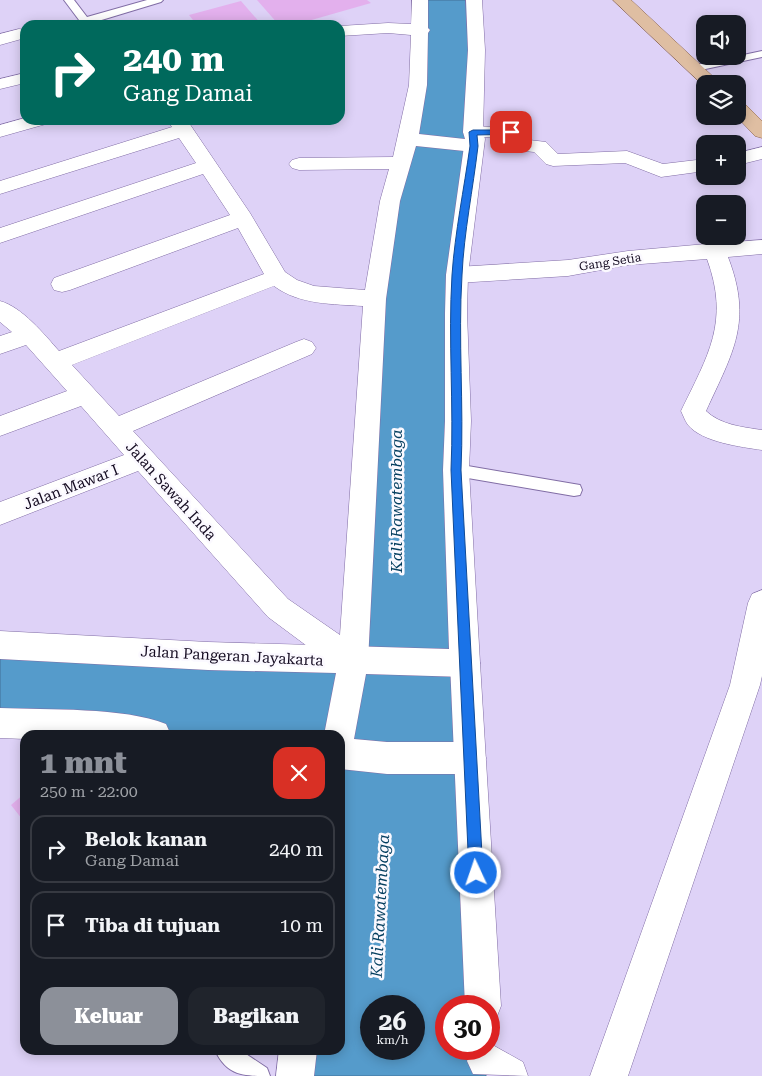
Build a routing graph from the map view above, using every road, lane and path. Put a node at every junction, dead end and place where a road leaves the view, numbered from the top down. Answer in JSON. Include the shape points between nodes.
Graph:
{"nodes":[{"id":1,"x":69,"y":0,"type":"edge"},
{"id":2,"x":158,"y":0,"type":"edge"},
{"id":3,"x":420,"y":0,"type":"edge"},
{"id":4,"x":474,"y":0,"type":"edge"},
{"id":5,"x":620,"y":0,"type":"edge"},
{"id":6,"x":79,"y":20,"type":"edge"},
{"id":7,"x":91,"y":20,"type":"edge"},
{"id":8,"x":421,"y":30,"type":"junction"},
{"id":9,"x":345,"y":31,"type":"edge"},
{"id":10,"x":19,"y":34,"type":"dead end"},
{"id":11,"x":0,"y":40,"type":"edge"},
{"id":12,"x":762,"y":54,"type":"edge"},
{"id":13,"x":696,"y":68,"type":"junction"},
{"id":14,"x":703,"y":75,"type":"edge"},
{"id":15,"x":20,"y":79,"type":"edge"},
{"id":16,"x":0,"y":84,"type":"edge"},
{"id":17,"x":746,"y":116,"type":"edge"},
{"id":18,"x":21,"y":125,"type":"edge"},
{"id":19,"x":180,"y":125,"type":"edge"},
{"id":20,"x":0,"y":131,"type":"edge"},
{"id":21,"x":762,"y":132,"type":"edge"},
{"id":22,"x":411,"y":139,"type":"junction"},
{"id":23,"x":473,"y":139,"type":"junction"},
{"id":24,"x":762,"y":153,"type":"edge"},
{"id":25,"x":746,"y":157,"type":"edge"},
{"id":26,"x":401,"y":163,"type":"junction"},
{"id":27,"x":299,"y":164,"type":"dead end"},
{"id":28,"x":208,"y":166,"type":"junction"},
{"id":29,"x":696,"y":166,"type":"edge"},
{"id":30,"x":0,"y":188,"type":"edge"},
{"id":31,"x":243,"y":218,"type":"junction"},
{"id":32,"x":0,"y":236,"type":"edge"},
{"id":33,"x":762,"y":247,"type":"edge"},
{"id":34,"x":714,"y":249,"type":"junction"},
{"id":35,"x":457,"y":275,"type":"junction"},
{"id":36,"x":277,"y":277,"type":"junction"},
{"id":37,"x":62,"y":284,"type":"dead end"},
{"id":38,"x":375,"y":298,"type":"junction"},
{"id":39,"x":0,"y":309,"type":"edge"},
{"id":40,"x":30,"y":335,"type":"junction"},
{"id":41,"x":0,"y":345,"type":"edge"},
{"id":42,"x":304,"y":348,"type":"dead end"},
{"id":43,"x":55,"y":362,"type":"junction"},
{"id":44,"x":84,"y":394,"type":"junction"},
{"id":45,"x":0,"y":426,"type":"edge"},
{"id":46,"x":116,"y":428,"type":"junction"},
{"id":47,"x":762,"y":440,"type":"edge"},
{"id":48,"x":142,"y":460,"type":"junction"},
{"id":49,"x":456,"y":470,"type":"junction"},
{"id":50,"x":574,"y":490,"type":"dead end"},
{"id":51,"x":0,"y":514,"type":"edge"},
{"id":52,"x":762,"y":603,"type":"edge"},
{"id":53,"x":0,"y":644,"type":"edge"},
{"id":54,"x":352,"y":662,"type":"junction"},
{"id":55,"x":465,"y":663,"type":"junction"},
{"id":56,"x":0,"y":723,"type":"edge"},
{"id":57,"x":82,"y":730,"type":"edge"},
{"id":58,"x":341,"y":730,"type":"edge"},
{"id":59,"x":345,"y":754,"type":"edge"},
{"id":60,"x":470,"y":758,"type":"junction"},
{"id":61,"x":482,"y":995,"type":"edge"},
{"id":62,"x":230,"y":1055,"type":"edge"},
{"id":63,"x":297,"y":1055,"type":"edge"},
{"id":64,"x":259,"y":1076,"type":"edge"},
{"id":65,"x":295,"y":1076,"type":"edge"},
{"id":66,"x":609,"y":1076,"type":"edge"}],
"edges":[{"from":1,"to":6,"type":"lane"},
{"from":2,"to":7,"type":"lane"},
{"from":3,"to":8,"type":"street"},
{"from":4,"to":23,"type":"street","via":[[478,31]]},
{"from":5,"to":13,"type":"main road"},
{"from":8,"to":9,"type":"street"},
{"from":8,"to":22,"type":"street"},
{"from":10,"to":11,"type":"street"},
{"from":12,"to":13,"type":"lane"},
{"from":13,"to":14,"type":"main road"},
{"from":15,"to":16,"type":"street"},
{"from":17,"to":21,"type":"main road"},
{"from":18,"to":20,"type":"street"},
{"from":19,"to":28,"type":"street"},
{"from":19,"to":30,"type":"street"},
{"from":22,"to":23,"type":"street","via":[[450,143]]},
{"from":22,"to":26,"type":"street"},
{"from":23,"to":29,"type":"street","via":[[511,132],[512,145],[539,146],[553,160],[627,157],[662,171]]},
{"from":23,"to":35,"type":"street"},
{"from":24,"to":25,"type":"street"},
{"from":26,"to":27,"type":"street"},
{"from":26,"to":38,"type":"street","via":[[384,228]]},
{"from":28,"to":31,"type":"street"},
{"from":28,"to":32,"type":"street"},
{"from":31,"to":36,"type":"street"},
{"from":31,"to":37,"type":"street"},
{"from":33,"to":34,"type":"street","name":"Gang Setia"},
{"from":34,"to":35,"type":"street","name":"Gang Setia","via":[[568,268]]},
{"from":34,"to":47,"type":"street","via":[[725,280],[729,312],[725,335],[693,411],[702,423],[730,434]]},
{"from":35,"to":49,"type":"street"},
{"from":36,"to":38,"type":"street","via":[[289,286],[312,294]]},
{"from":36,"to":43,"type":"street"},
{"from":38,"to":54,"type":"street"},
{"from":39,"to":40,"type":"street","name":"Jalan Sawah Inda"},
{"from":40,"to":41,"type":"street"},
{"from":40,"to":43,"type":"street","name":"Jalan Sawah Inda"},
{"from":42,"to":46,"type":"street"},
{"from":43,"to":44,"type":"street","name":"Jalan Sawah Inda"},
{"from":44,"to":45,"type":"street"},
{"from":44,"to":46,"type":"street","name":"Jalan Sawah Inda"},
{"from":46,"to":48,"type":"street","name":"Jalan Sawah Inda"},
{"from":48,"to":51,"type":"street","name":"Jalan Mawar I"},
{"from":48,"to":54,"type":"street","name":"Jalan Sawah Inda","via":[[278,608]]},
{"from":49,"to":50,"type":"lane"},
{"from":49,"to":55,"type":"street"},
{"from":52,"to":66,"type":"street","via":[[745,686]]},
{"from":53,"to":54,"type":"street","name":"Jalan Pangeran Jayakarta"},
{"from":54,"to":55,"type":"street","name":"Jalan Pangeran Jayakarta"},
{"from":54,"to":58,"type":"street"},
{"from":55,"to":60,"type":"street"},
{"from":56,"to":57,"type":"street"},
{"from":59,"to":60,"type":"street"},
{"from":60,"to":61,"type":"street"},
{"from":62,"to":64,"type":"lane"},
{"from":63,"to":65,"type":"street"}]}
